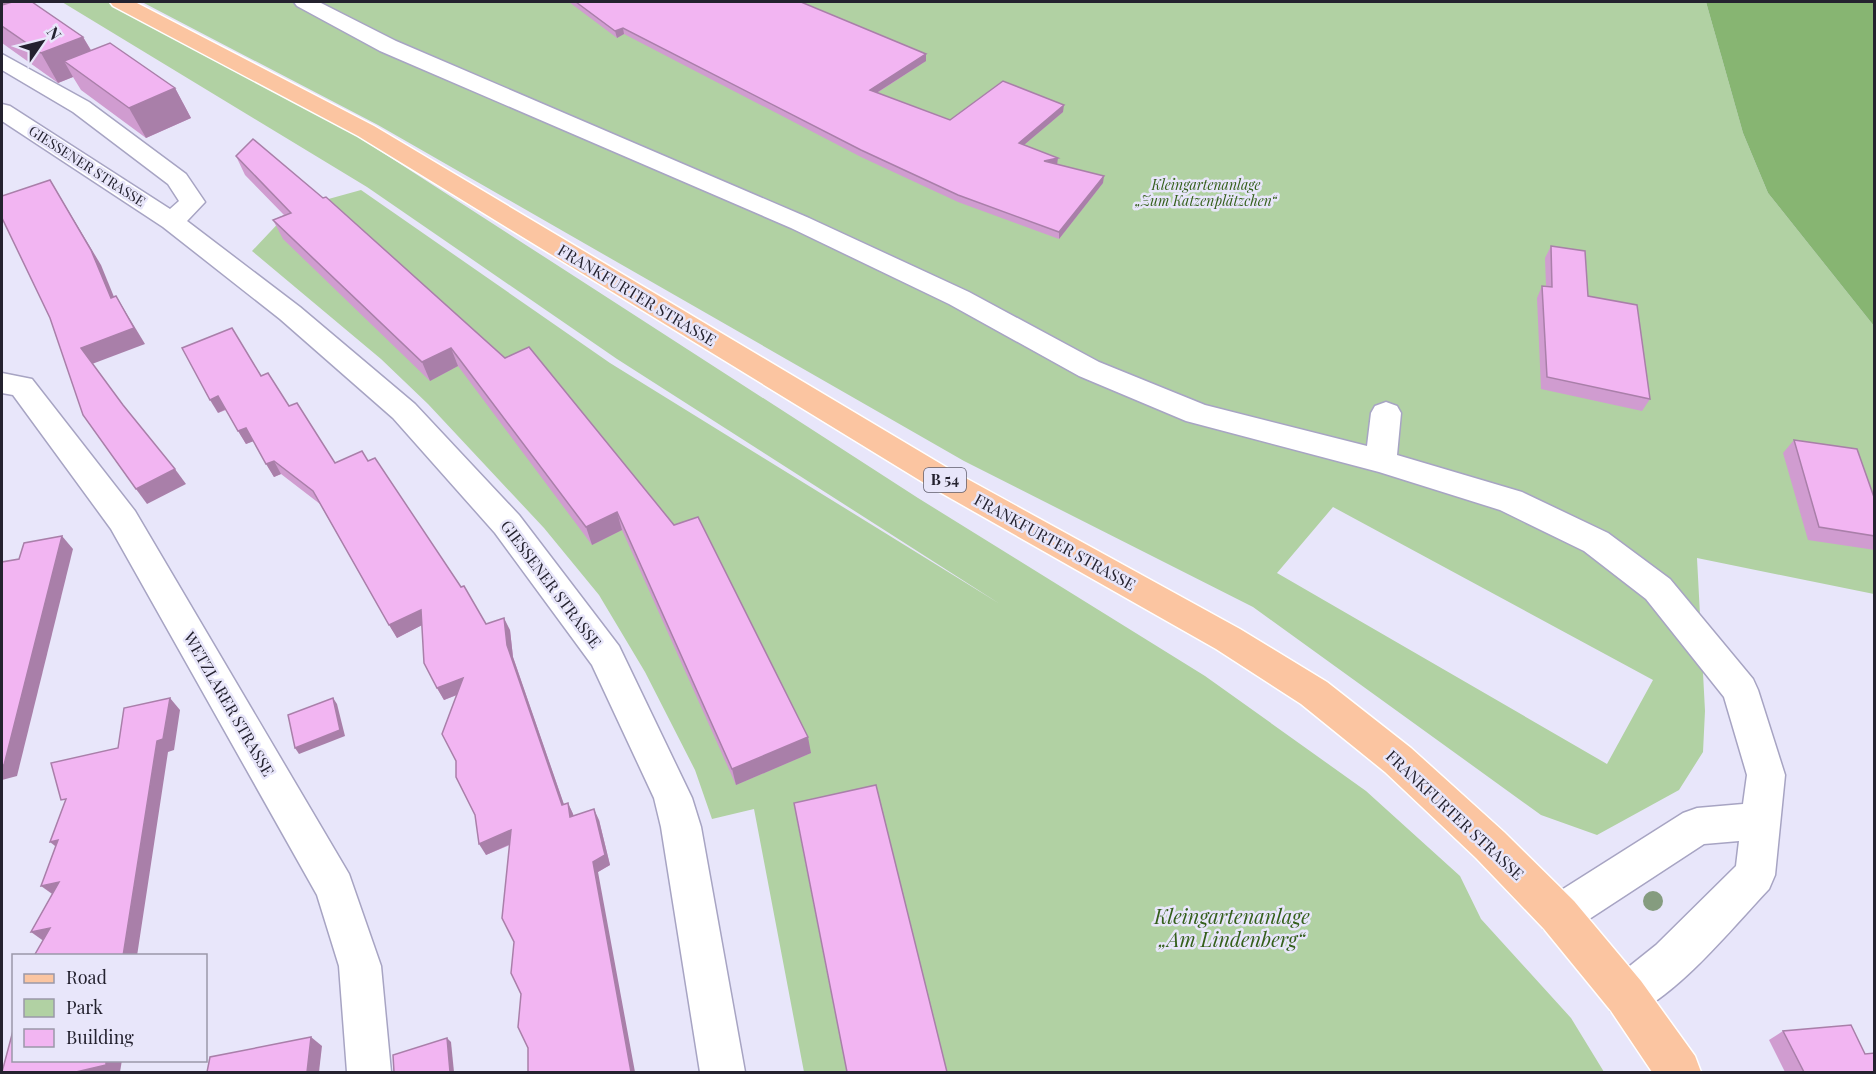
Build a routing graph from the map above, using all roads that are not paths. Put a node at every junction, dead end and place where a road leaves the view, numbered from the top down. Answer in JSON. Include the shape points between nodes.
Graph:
{"nodes":[{"id":1,"x":120,"y":2,"type":"edge"},
{"id":2,"x":304,"y":2,"type":"edge"},
{"id":3,"x":2,"y":62,"type":"edge"},
{"id":4,"x":2,"y":111,"type":"edge"},
{"id":5,"x":172,"y":222,"type":"junction"},
{"id":6,"x":2,"y":383,"type":"edge"},
{"id":7,"x":1386,"y":413,"type":"dead end"},
{"id":8,"x":1382,"y":461,"type":"junction"},
{"id":9,"x":1763,"y":821,"type":"junction"},
{"id":10,"x":1559,"y":915,"type":"junction"},
{"id":11,"x":1626,"y":996,"type":"junction"},
{"id":12,"x":369,"y":1072,"type":"edge"},
{"id":13,"x":723,"y":1072,"type":"edge"},
{"id":14,"x":1679,"y":1072,"type":"edge"}],
"edges":[{"from":1,"to":10,"type":"main road","name":"FRANKFURTER STRASSE","number":"B 54","via":[[366,131],[940,478],[1228,639],[1294,681],[1398,760]]},
{"from":2,"to":8,"type":"street","via":[[388,46],[800,223],[959,298],[1100,373],[1197,414]]},
{"from":3,"to":5,"type":"street","via":[[81,107],[177,179],[192,202]]},
{"from":4,"to":5,"type":"street","name":"GIESSENER STRASSE"},
{"from":5,"to":13,"type":"street","name":"GIESSENER STRASSE","via":[[290,313],[404,411],[507,524],[606,656],[673,798]]},
{"from":6,"to":12,"type":"street","name":"WETZLARER STRASSE","via":[[22,386],[123,520],[335,888],[360,966]]},
{"from":7,"to":8,"type":"street"},
{"from":8,"to":9,"type":"street","via":[[1511,501],[1596,542],[1658,589],[1740,690],[1766,775]]},
{"from":9,"to":10,"type":"street","via":[[1697,826]]},
{"from":9,"to":11,"type":"street","via":[[1755,875],[1671,960]]},
{"from":10,"to":11,"type":"main road","name":"FRANKFURTER STRASSE","number":"B 54"},
{"from":11,"to":14,"type":"main road","name":"FRANKFURTER STRASSE","number":"B 54"}]}
